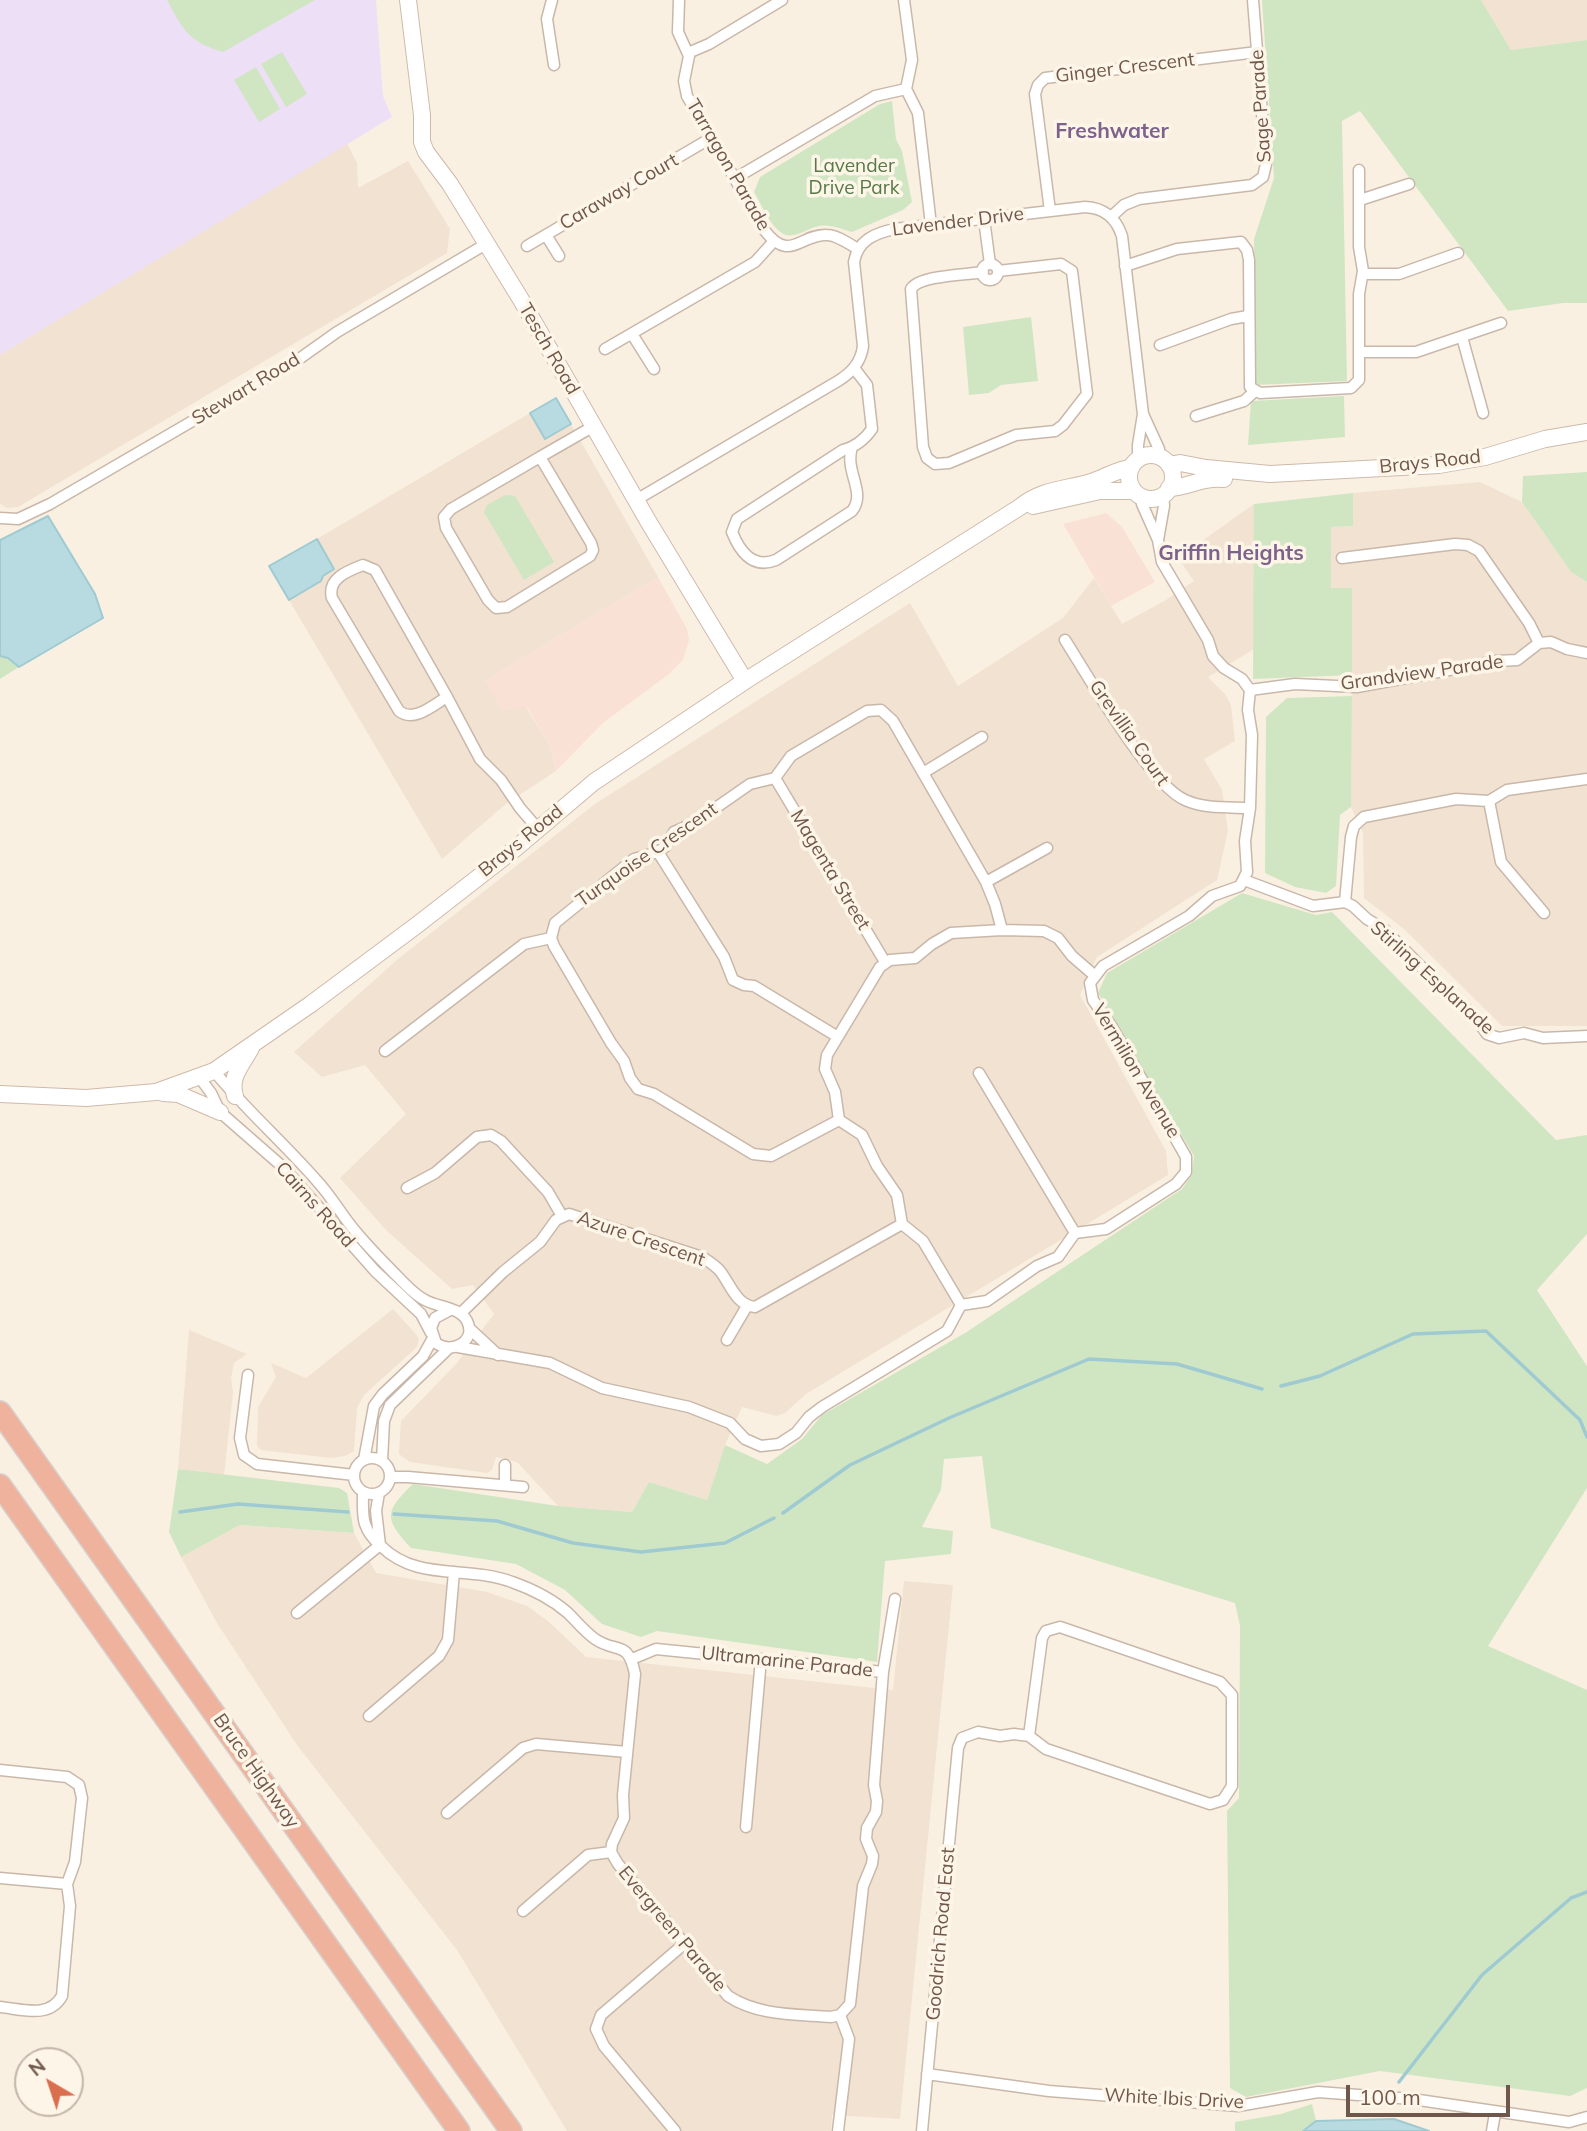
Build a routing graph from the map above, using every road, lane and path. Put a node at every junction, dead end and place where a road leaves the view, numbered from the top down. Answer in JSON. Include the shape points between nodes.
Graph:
{"nodes":[{"id":1,"x":408,"y":0,"type":"edge"},
{"id":2,"x":552,"y":0,"type":"edge"},
{"id":3,"x":679,"y":0,"type":"edge"},
{"id":4,"x":782,"y":0,"type":"edge"},
{"id":5,"x":904,"y":0,"type":"edge"},
{"id":6,"x":1253,"y":0,"type":"edge"},
{"id":7,"x":688,"y":52,"type":"junction"},
{"id":8,"x":1257,"y":52,"type":"junction"},
{"id":9,"x":554,"y":65,"type":"dead end"},
{"id":10,"x":905,"y":89,"type":"junction"},
{"id":11,"x":711,"y":138,"type":"junction"},
{"id":12,"x":1359,"y":170,"type":"dead end"},
{"id":13,"x":734,"y":179,"type":"junction"},
{"id":14,"x":1409,"y":184,"type":"dead end"},
{"id":15,"x":1360,"y":200,"type":"junction"},
{"id":16,"x":1050,"y":211,"type":"junction"},
{"id":17,"x":1112,"y":216,"type":"junction"},
{"id":18,"x":984,"y":219,"type":"junction"},
{"id":19,"x":932,"y":225,"type":"junction"},
{"id":20,"x":546,"y":235,"type":"junction"},
{"id":21,"x":774,"y":241,"type":"junction"},
{"id":22,"x":486,"y":244,"type":"junction"},
{"id":23,"x":527,"y":246,"type":"dead end"},
{"id":24,"x":858,"y":249,"type":"junction"},
{"id":25,"x":1458,"y":253,"type":"dead end"},
{"id":26,"x":559,"y":256,"type":"dead end"},
{"id":27,"x":1125,"y":266,"type":"junction"},
{"id":28,"x":990,"y":269,"type":"junction"},
{"id":29,"x":1363,"y":274,"type":"junction"},
{"id":30,"x":1248,"y":316,"type":"junction"},
{"id":31,"x":1501,"y":323,"type":"dead end"},
{"id":32,"x":632,"y":334,"type":"junction"},
{"id":33,"x":1462,"y":337,"type":"junction"},
{"id":34,"x":1160,"y":345,"type":"dead end"},
{"id":35,"x":606,"y":349,"type":"dead end"},
{"id":36,"x":1360,"y":352,"type":"junction"},
{"id":37,"x":854,"y":368,"type":"junction"},
{"id":38,"x":653,"y":369,"type":"dead end"},
{"id":39,"x":1254,"y":392,"type":"junction"},
{"id":40,"x":1483,"y":413,"type":"dead end"},
{"id":41,"x":1143,"y":414,"type":"junction"},
{"id":42,"x":1196,"y":416,"type":"dead end"},
{"id":43,"x":594,"y":426,"type":"junction"},
{"id":44,"x":1587,"y":432,"type":"edge"},
{"id":45,"x":852,"y":447,"type":"junction"},
{"id":46,"x":540,"y":457,"type":"junction"},
{"id":47,"x":829,"y":459,"type":"junction"},
{"id":48,"x":1164,"y":461,"type":"junction"},
{"id":49,"x":1134,"y":463,"type":"junction"},
{"id":50,"x":849,"y":465,"type":"junction"},
{"id":51,"x":1270,"y":474,"type":"junction"},
{"id":52,"x":1166,"y":491,"type":"junction"},
{"id":53,"x":1138,"y":494,"type":"junction"},
{"id":54,"x":636,"y":500,"type":"junction"},
{"id":55,"x":1020,"y":507,"type":"junction"},
{"id":56,"x":0,"y":518,"type":"edge"},
{"id":57,"x":1158,"y":540,"type":"junction"},
{"id":58,"x":1342,"y":558,"type":"dead end"},
{"id":59,"x":1065,"y":640,"type":"dead end"},
{"id":60,"x":1539,"y":643,"type":"junction"},
{"id":61,"x":1587,"y":653,"type":"edge"},
{"id":62,"x":745,"y":681,"type":"junction"},
{"id":63,"x":1250,"y":690,"type":"junction"},
{"id":64,"x":447,"y":697,"type":"junction"},
{"id":65,"x":982,"y":737,"type":"dead end"},
{"id":66,"x":923,"y":773,"type":"junction"},
{"id":67,"x":775,"y":778,"type":"junction"},
{"id":68,"x":1587,"y":779,"type":"edge"},
{"id":69,"x":1489,"y":801,"type":"junction"},
{"id":70,"x":1250,"y":808,"type":"junction"},
{"id":71,"x":538,"y":829,"type":"junction"},
{"id":72,"x":1047,"y":848,"type":"dead end"},
{"id":73,"x":658,"y":852,"type":"junction"},
{"id":74,"x":1244,"y":880,"type":"junction"},
{"id":75,"x":986,"y":882,"type":"junction"},
{"id":76,"x":1345,"y":902,"type":"junction"},
{"id":77,"x":1544,"y":913,"type":"dead end"},
{"id":78,"x":1002,"y":930,"type":"junction"},
{"id":79,"x":551,"y":938,"type":"junction"},
{"id":80,"x":885,"y":962,"type":"junction"},
{"id":81,"x":1094,"y":975,"type":"junction"},
{"id":82,"x":1587,"y":1036,"type":"edge"},
{"id":83,"x":838,"y":1037,"type":"junction"},
{"id":84,"x":252,"y":1046,"type":"junction"},
{"id":85,"x":385,"y":1051,"type":"dead end"},
{"id":86,"x":979,"y":1073,"type":"dead end"},
{"id":87,"x":207,"y":1074,"type":"junction"},
{"id":88,"x":156,"y":1092,"type":"junction"},
{"id":89,"x":0,"y":1094,"type":"edge"},
{"id":90,"x":235,"y":1096,"type":"junction"},
{"id":91,"x":220,"y":1112,"type":"junction"},
{"id":92,"x":839,"y":1120,"type":"junction"},
{"id":93,"x":407,"y":1188,"type":"dead end"},
{"id":94,"x":562,"y":1216,"type":"junction"},
{"id":95,"x":902,"y":1224,"type":"junction"},
{"id":96,"x":1075,"y":1233,"type":"junction"},
{"id":97,"x":961,"y":1304,"type":"junction"},
{"id":98,"x":747,"y":1306,"type":"junction"},
{"id":99,"x":455,"y":1312,"type":"junction"},
{"id":100,"x":469,"y":1328,"type":"junction"},
{"id":101,"x":432,"y":1336,"type":"junction"},
{"id":102,"x":727,"y":1340,"type":"dead end"},
{"id":103,"x":453,"y":1348,"type":"junction"},
{"id":104,"x":498,"y":1355,"type":"junction"},
{"id":105,"x":248,"y":1375,"type":"dead end"},
{"id":106,"x":0,"y":1412,"type":"edge"},
{"id":107,"x":364,"y":1460,"type":"junction"},
{"id":108,"x":382,"y":1461,"type":"junction"},
{"id":109,"x":505,"y":1465,"type":"dead end"},
{"id":110,"x":354,"y":1475,"type":"junction"},
{"id":111,"x":390,"y":1478,"type":"junction"},
{"id":112,"x":0,"y":1485,"type":"edge"},
{"id":113,"x":505,"y":1485,"type":"junction"},
{"id":114,"x":523,"y":1487,"type":"dead end"},
{"id":115,"x":363,"y":1492,"type":"junction"},
{"id":116,"x":379,"y":1493,"type":"junction"},
{"id":117,"x":380,"y":1545,"type":"junction"},
{"id":118,"x":454,"y":1572,"type":"junction"},
{"id":119,"x":895,"y":1599,"type":"dead end"},
{"id":120,"x":297,"y":1613,"type":"dead end"},
{"id":121,"x":632,"y":1659,"type":"junction"},
{"id":122,"x":761,"y":1659,"type":"junction"},
{"id":123,"x":883,"y":1672,"type":"junction"},
{"id":124,"x":369,"y":1716,"type":"dead end"},
{"id":125,"x":1029,"y":1736,"type":"junction"},
{"id":126,"x":627,"y":1752,"type":"junction"},
{"id":127,"x":0,"y":1770,"type":"edge"},
{"id":128,"x":447,"y":1813,"type":"dead end"},
{"id":129,"x":746,"y":1827,"type":"dead end"},
{"id":130,"x":611,"y":1852,"type":"junction"},
{"id":131,"x":0,"y":1878,"type":"edge"},
{"id":132,"x":67,"y":1884,"type":"junction"},
{"id":133,"x":523,"y":1911,"type":"dead end"},
{"id":134,"x":684,"y":1944,"type":"junction"},
{"id":135,"x":0,"y":2007,"type":"edge"},
{"id":136,"x":840,"y":2015,"type":"junction"},
{"id":137,"x":927,"y":2074,"type":"junction"},
{"id":138,"x":1495,"y":2113,"type":"junction"},
{"id":139,"x":1587,"y":2117,"type":"edge"},
{"id":140,"x":459,"y":2131,"type":"edge"},
{"id":141,"x":511,"y":2131,"type":"edge"},
{"id":142,"x":675,"y":2131,"type":"edge"},
{"id":143,"x":838,"y":2131,"type":"edge"},
{"id":144,"x":922,"y":2131,"type":"edge"},
{"id":145,"x":1492,"y":2131,"type":"edge"}],
"edges":[{"from":1,"to":22,"type":"main road","name":"Tesch Road","via":[[424,147]]},
{"from":2,"to":9,"type":"street","via":[[547,19]]},
{"from":3,"to":7,"type":"street","name":"Tarragon Parade","via":[[678,32]]},
{"from":4,"to":7,"type":"street"},
{"from":5,"to":10,"type":"street","via":[[912,60]]},
{"from":6,"to":8,"type":"street","name":"Sage Parade"},
{"from":7,"to":11,"type":"street","name":"Tarragon Parade","via":[[685,92]]},
{"from":8,"to":16,"type":"street","name":"Ginger Crescent","via":[[1045,78],[1035,94]]},
{"from":8,"to":17,"type":"street","name":"Sage Parade","via":[[1266,164],[1262,179],[1248,186],[1139,199]]},
{"from":10,"to":13,"type":"street","via":[[875,96]]},
{"from":10,"to":19,"type":"street","via":[[918,113]]},
{"from":11,"to":13,"type":"street","name":"Tarragon Parade"},
{"from":11,"to":20,"type":"street","name":"Caraway Court"},
{"from":12,"to":15,"type":"street"},
{"from":13,"to":21,"type":"street","name":"Tarragon Parade"},
{"from":14,"to":15,"type":"street"},
{"from":15,"to":29,"type":"street"},
{"from":16,"to":17,"type":"street","name":"Lavender Drive","via":[[1092,207]]},
{"from":16,"to":18,"type":"street","name":"Lavender Drive"},
{"from":17,"to":27,"type":"street","via":[[1122,236]]},
{"from":18,"to":19,"type":"street","name":"Lavender Drive"},
{"from":18,"to":28,"type":"street"},
{"from":19,"to":24,"type":"street","name":"Lavender Drive","via":[[876,234]]},
{"from":20,"to":23,"type":"street","name":"Caraway Court"},
{"from":20,"to":26,"type":"street"},
{"from":21,"to":24,"type":"street","name":"Tarragon Parade","via":[[790,246],[828,235]]},
{"from":21,"to":32,"type":"street","via":[[755,262]]},
{"from":22,"to":43,"type":"main road","name":"Tesch Road"},
{"from":22,"to":56,"type":"street","name":"Stewart Road","via":[[51,504],[18,519]]},
{"from":24,"to":37,"type":"street","via":[[854,267],[863,346]]},
{"from":25,"to":29,"type":"street","via":[[1399,274]]},
{"from":27,"to":30,"type":"street","via":[[1177,249],[1241,242],[1249,260]]},
{"from":27,"to":41,"type":"street"},
{"from":28,"to":28,"type":"street","via":[[923,280],[911,289],[924,451],[935,464],[949,463],[1016,435],[1055,431],[1087,394],[1070,268],[1061,264]]},
{"from":29,"to":36,"type":"street"},
{"from":30,"to":34,"type":"street"},
{"from":30,"to":39,"type":"street","via":[[1248,382]]},
{"from":31,"to":33,"type":"street"},
{"from":32,"to":35,"type":"street"},
{"from":32,"to":38,"type":"street"},
{"from":33,"to":36,"type":"street","via":[[1409,353]]},
{"from":33,"to":40,"type":"street"},
{"from":36,"to":39,"type":"street","via":[[1359,380],[1351,388]]},
{"from":37,"to":45,"type":"street","via":[[867,385],[872,425],[867,436]]},
{"from":37,"to":54,"type":"street","via":[[838,382]]},
{"from":39,"to":42,"type":"street","via":[[1244,401]]},
{"from":41,"to":48,"type":"street"},
{"from":41,"to":49,"type":"street"},
{"from":43,"to":46,"type":"street"},
{"from":43,"to":54,"type":"main road","name":"Tesch Road"},
{"from":44,"to":51,"type":"main road","name":"Brays Road","via":[[1466,461]]},
{"from":45,"to":47,"type":"street"},
{"from":45,"to":50,"type":"street"},
{"from":46,"to":46,"type":"street","via":[[591,543],[592,553],[507,607],[496,608],[446,528],[444,517]]},
{"from":47,"to":50,"type":"street"},
{"from":47,"to":50,"type":"street","via":[[737,519],[732,532],[746,556],[764,563],[776,560],[852,511],[858,496]]},
{"from":48,"to":49,"type":"main road","via":[[1152,455]]},
{"from":48,"to":51,"type":"main road","name":"Brays Road"},
{"from":48,"to":52,"type":"main road","via":[[1172,476]]},
{"from":49,"to":53,"type":"main road","via":[[1129,480]]},
{"from":49,"to":55,"type":"main road","name":"Brays Road","via":[[1085,484],[1041,493]]},
{"from":51,"to":52,"type":"main road","name":"Brays Road","via":[[1254,480],[1201,480]]},
{"from":52,"to":53,"type":"main road","via":[[1152,499]]},
{"from":52,"to":57,"type":"street"},
{"from":53,"to":55,"type":"main road","name":"Brays Road","via":[[1100,491]]},
{"from":53,"to":57,"type":"street"},
{"from":54,"to":62,"type":"main road","name":"Tesch Road"},
{"from":55,"to":62,"type":"main road","name":"Brays Road"},
{"from":57,"to":63,"type":"street","via":[[1162,562],[1213,656]]},
{"from":58,"to":60,"type":"street","via":[[1468,545],[1479,551]]},
{"from":59,"to":70,"type":"street","name":"Grevillia Court","via":[[1114,717],[1169,790],[1195,804]]},
{"from":60,"to":61,"type":"street"},
{"from":60,"to":63,"type":"street","name":"Grandview Parade","via":[[1517,660],[1357,687],[1295,684]]},
{"from":62,"to":71,"type":"main road","name":"Brays Road","via":[[594,782]]},
{"from":63,"to":70,"type":"street"},
{"from":64,"to":64,"type":"street","via":[[414,716],[401,713],[332,598],[335,580],[363,565],[375,570]]},
{"from":64,"to":71,"type":"street","via":[[480,759]]},
{"from":65,"to":66,"type":"street"},
{"from":66,"to":67,"type":"street","name":"Turquoise Crescent","via":[[893,721],[881,710],[867,711],[791,756]]},
{"from":66,"to":75,"type":"street","name":"Turquoise Crescent"},
{"from":67,"to":73,"type":"street","name":"Turquoise Crescent","via":[[750,784],[674,832]]},
{"from":67,"to":80,"type":"street","name":"Magenta Street"},
{"from":68,"to":69,"type":"street","via":[[1507,790]]},
{"from":69,"to":76,"type":"street","via":[[1456,799],[1364,817],[1351,837]]},
{"from":69,"to":77,"type":"street","via":[[1502,862]]},
{"from":70,"to":74,"type":"street"},
{"from":71,"to":84,"type":"main road","name":"Brays Road"},
{"from":72,"to":75,"type":"street"},
{"from":73,"to":79,"type":"street","name":"Turquoise Crescent","via":[[634,859],[566,913],[555,923]]},
{"from":73,"to":83,"type":"street","via":[[724,957],[733,980],[754,986]]},
{"from":74,"to":76,"type":"street","via":[[1314,906]]},
{"from":74,"to":81,"type":"street","name":"Vermilion Avenue","via":[[1233,890],[1212,896],[1189,916]]},
{"from":75,"to":78,"type":"street","name":"Turquoise Crescent"},
{"from":76,"to":82,"type":"street","name":"Stirling Esplanade","via":[[1385,930],[1473,1014],[1487,1034],[1499,1038],[1524,1033],[1542,1038]]},
{"from":78,"to":80,"type":"street","via":[[951,933],[915,958]]},
{"from":78,"to":81,"type":"street","via":[[1051,933]]},
{"from":79,"to":85,"type":"street","via":[[524,944]]},
{"from":79,"to":92,"type":"street","via":[[638,1089],[761,1156],[771,1156]]},
{"from":80,"to":83,"type":"street"},
{"from":81,"to":96,"type":"street","name":"Vermilion Avenue","via":[[1090,983],[1093,1000],[1186,1157],[1186,1172],[1176,1184],[1106,1229]]},
{"from":83,"to":92,"type":"street","via":[[825,1069],[835,1092]]},
{"from":84,"to":87,"type":"main road","name":"Brays Road"},
{"from":84,"to":90,"type":"main road","via":[[234,1076]]},
{"from":86,"to":96,"type":"street"},
{"from":87,"to":88,"type":"main road","name":"Brays Road"},
{"from":87,"to":90,"type":"street","name":"Cairns Road"},
{"from":87,"to":91,"type":"street","name":"Cairns Road"},
{"from":88,"to":89,"type":"main road","name":"Brays Road","via":[[86,1098]]},
{"from":88,"to":91,"type":"main road","via":[[178,1094]]},
{"from":90,"to":99,"type":"street","name":"Cairns Road","via":[[318,1181],[355,1231],[411,1290]]},
{"from":91,"to":101,"type":"street","name":"Cairns Road","via":[[284,1168],[375,1271],[421,1314]]},
{"from":92,"to":95,"type":"street","via":[[862,1135],[897,1195]]},
{"from":93,"to":94,"type":"street","via":[[435,1173],[477,1138],[491,1135],[548,1192]]},
{"from":94,"to":98,"type":"street","name":"Azure Crescent","via":[[586,1218],[702,1257],[719,1270]]},
{"from":94,"to":99,"type":"street","name":"Azure Crescent","via":[[540,1242]]},
{"from":95,"to":97,"type":"street","via":[[923,1241]]},
{"from":95,"to":98,"type":"street","via":[[764,1304]]},
{"from":96,"to":97,"type":"street","via":[[1058,1257],[987,1301]]},
{"from":97,"to":104,"type":"street","via":[[947,1332],[822,1406],[779,1444],[761,1446],[745,1439],[730,1423],[689,1407],[602,1388],[550,1363]]},
{"from":98,"to":102,"type":"street"},
{"from":99,"to":100,"type":"street","via":[[465,1317]]},
{"from":99,"to":101,"type":"street","via":[[435,1318]]},
{"from":100,"to":103,"type":"street","via":[[466,1339]]},
{"from":100,"to":104,"type":"street"},
{"from":101,"to":103,"type":"street","via":[[440,1346]]},
{"from":101,"to":107,"type":"street","via":[[423,1356],[374,1406]]},
{"from":103,"to":104,"type":"street"},
{"from":103,"to":108,"type":"street","via":[[390,1405],[384,1421]]},
{"from":105,"to":110,"type":"street","via":[[240,1438],[244,1455],[257,1464]]},
{"from":106,"to":141,"type":"highway","name":"Bruce Highway"},
{"from":107,"to":108,"type":"street"},
{"from":107,"to":110,"type":"street"},
{"from":108,"to":111,"type":"street"},
{"from":109,"to":113,"type":"street"},
{"from":110,"to":115,"type":"street"},
{"from":111,"to":113,"type":"street"},
{"from":111,"to":116,"type":"street"},
{"from":112,"to":140,"type":"highway"},
{"from":113,"to":114,"type":"street"},
{"from":115,"to":116,"type":"street"},
{"from":115,"to":117,"type":"street","via":[[365,1525]]},
{"from":116,"to":117,"type":"street"},
{"from":117,"to":118,"type":"street","via":[[416,1568]]},
{"from":117,"to":120,"type":"street"},
{"from":118,"to":121,"type":"street","via":[[509,1581],[540,1594],[598,1641],[621,1647]]},
{"from":118,"to":124,"type":"street","via":[[449,1640],[439,1656]]},
{"from":119,"to":123,"type":"street"},
{"from":121,"to":122,"type":"street","name":"Ultramarine Parade","via":[[656,1649]]},
{"from":121,"to":126,"type":"street","name":"Evergreen Parade","via":[[635,1674]]},
{"from":122,"to":123,"type":"street","name":"Ultramarine Parade"},
{"from":122,"to":129,"type":"street"},
{"from":123,"to":136,"type":"street","name":"Ultramarine Parade","via":[[876,1812],[866,1839],[872,1864],[863,1886],[850,2004]]},
{"from":125,"to":125,"type":"street","via":[[1046,1749],[1210,1804],[1223,1800],[1232,1786],[1232,1695],[1228,1688],[1060,1627],[1042,1638]]},
{"from":125,"to":137,"type":"street","name":"Goodrich Road East","via":[[978,1732],[962,1738],[958,1748]]},
{"from":126,"to":128,"type":"street","via":[[536,1744],[523,1748]]},
{"from":126,"to":130,"type":"street","name":"Evergreen Parade","via":[[624,1818]]},
{"from":127,"to":132,"type":"street","via":[[67,1777],[79,1785],[82,1798],[75,1861]]},
{"from":130,"to":133,"type":"street","via":[[588,1855]]},
{"from":130,"to":134,"type":"street","name":"Evergreen Parade"},
{"from":131,"to":132,"type":"street"},
{"from":132,"to":135,"type":"street","via":[[70,1906],[62,1996],[46,2010]]},
{"from":134,"to":136,"type":"street","name":"Evergreen Parade","via":[[741,2006]]},
{"from":134,"to":142,"type":"street","via":[[601,2015],[596,2029],[604,2046]]},
{"from":136,"to":143,"type":"street","via":[[849,2039]]},
{"from":137,"to":138,"type":"street","name":"White Ibis Drive","via":[[1049,2091],[1238,2106],[1318,2092],[1412,2099]]},
{"from":137,"to":144,"type":"street","name":"Goodrich Road East"},
{"from":138,"to":139,"type":"street","name":"White Ibis Drive","via":[[1569,2122]]},
{"from":138,"to":145,"type":"street"}]}
